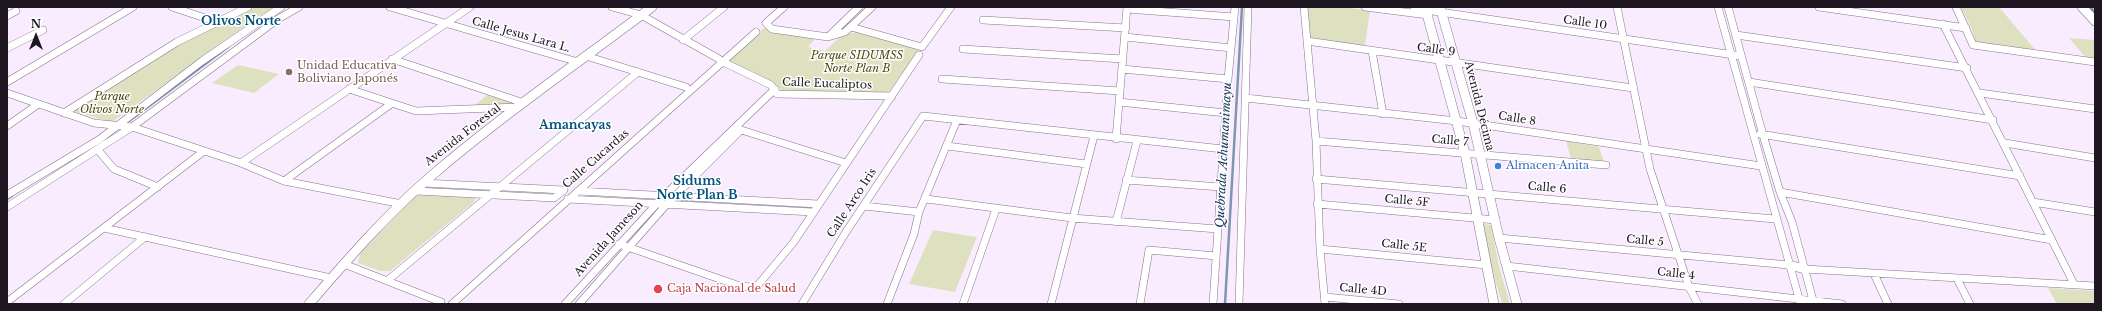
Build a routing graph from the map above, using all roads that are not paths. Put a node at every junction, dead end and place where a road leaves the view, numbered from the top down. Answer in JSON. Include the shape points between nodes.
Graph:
{"nodes":[{"id":1,"x":133,"y":7,"type":"edge"},
{"id":2,"x":172,"y":7,"type":"edge"},
{"id":3,"x":248,"y":7,"type":"edge"},
{"id":4,"x":281,"y":7,"type":"edge"},
{"id":5,"x":299,"y":7,"type":"edge"},
{"id":6,"x":390,"y":7,"type":"edge"},
{"id":7,"x":470,"y":7,"type":"edge"},
{"id":8,"x":612,"y":7,"type":"edge"},
{"id":9,"x":652,"y":7,"type":"edge"},
{"id":10,"x":724,"y":7,"type":"edge"},
{"id":11,"x":784,"y":7,"type":"edge"},
{"id":12,"x":859,"y":7,"type":"edge"},
{"id":13,"x":872,"y":7,"type":"edge"},
{"id":14,"x":951,"y":7,"type":"edge"},
{"id":15,"x":1235,"y":7,"type":"edge"},
{"id":16,"x":1248,"y":7,"type":"edge"},
{"id":17,"x":1304,"y":7,"type":"edge"},
{"id":18,"x":1365,"y":7,"type":"edge"},
{"id":19,"x":1414,"y":7,"type":"edge"},
{"id":20,"x":1617,"y":7,"type":"edge"},
{"id":21,"x":1718,"y":7,"type":"edge"},
{"id":22,"x":1728,"y":7,"type":"edge"},
{"id":23,"x":1819,"y":7,"type":"edge"},
{"id":24,"x":1956,"y":7,"type":"edge"},
{"id":25,"x":2082,"y":7,"type":"edge"},
{"id":26,"x":1127,"y":8,"type":"edge"},
{"id":27,"x":1426,"y":10,"type":"edge"},
{"id":28,"x":1441,"y":10,"type":"edge"},
{"id":29,"x":16,"y":11,"type":"dead end"},
{"id":30,"x":641,"y":15,"type":"junction"},
{"id":31,"x":7,"y":16,"type":"edge"},
{"id":32,"x":1234,"y":17,"type":"junction"},
{"id":33,"x":983,"y":20,"type":"dead end"},
{"id":34,"x":214,"y":21,"type":"junction"},
{"id":35,"x":2095,"y":21,"type":"edge"},
{"id":36,"x":446,"y":24,"type":"junction"},
{"id":37,"x":1943,"y":24,"type":"junction"},
{"id":38,"x":851,"y":27,"type":"junction"},
{"id":39,"x":1126,"y":28,"type":"junction"},
{"id":40,"x":1966,"y":28,"type":"junction"},
{"id":41,"x":43,"y":30,"type":"dead end"},
{"id":42,"x":756,"y":32,"type":"dead end"},
{"id":43,"x":1736,"y":35,"type":"junction"},
{"id":44,"x":828,"y":37,"type":"junction"},
{"id":45,"x":1125,"y":37,"type":"junction"},
{"id":46,"x":1622,"y":38,"type":"junction"},
{"id":47,"x":683,"y":40,"type":"junction"},
{"id":48,"x":1307,"y":41,"type":"junction"},
{"id":49,"x":7,"y":48,"type":"edge"},
{"id":50,"x":1231,"y":48,"type":"junction"},
{"id":51,"x":963,"y":49,"type":"dead end"},
{"id":52,"x":1372,"y":50,"type":"junction"},
{"id":53,"x":921,"y":51,"type":"junction"},
{"id":54,"x":1732,"y":54,"type":"junction"},
{"id":55,"x":1741,"y":56,"type":"junction"},
{"id":56,"x":392,"y":59,"type":"junction"},
{"id":57,"x":582,"y":59,"type":"junction"},
{"id":58,"x":1123,"y":59,"type":"junction"},
{"id":59,"x":1440,"y":60,"type":"junction"},
{"id":60,"x":721,"y":61,"type":"junction"},
{"id":61,"x":1456,"y":62,"type":"junction"},
{"id":62,"x":2095,"y":62,"type":"edge"},
{"id":63,"x":1967,"y":68,"type":"junction"},
{"id":64,"x":1122,"y":69,"type":"junction"},
{"id":65,"x":638,"y":72,"type":"junction"},
{"id":66,"x":942,"y":79,"type":"dead end"},
{"id":67,"x":1228,"y":79,"type":"junction"},
{"id":68,"x":7,"y":82,"type":"edge"},
{"id":69,"x":1749,"y":82,"type":"junction"},
{"id":70,"x":686,"y":87,"type":"dead end"},
{"id":71,"x":1633,"y":88,"type":"junction"},
{"id":72,"x":349,"y":89,"type":"junction"},
{"id":73,"x":775,"y":89,"type":"junction"},
{"id":74,"x":1120,"y":91,"type":"junction"},
{"id":75,"x":1980,"y":93,"type":"junction"},
{"id":76,"x":7,"y":94,"type":"edge"},
{"id":77,"x":892,"y":96,"type":"junction"},
{"id":78,"x":1246,"y":98,"type":"junction"},
{"id":79,"x":1119,"y":102,"type":"junction"},
{"id":80,"x":391,"y":104,"type":"junction"},
{"id":81,"x":37,"y":105,"type":"junction"},
{"id":82,"x":521,"y":105,"type":"junction"},
{"id":83,"x":1311,"y":105,"type":"junction"},
{"id":84,"x":2095,"y":109,"type":"edge"},
{"id":85,"x":64,"y":113,"type":"junction"},
{"id":86,"x":1226,"y":113,"type":"junction"},
{"id":87,"x":1383,"y":114,"type":"junction"},
{"id":88,"x":957,"y":120,"type":"junction"},
{"id":89,"x":1993,"y":120,"type":"junction"},
{"id":90,"x":1457,"y":121,"type":"junction"},
{"id":91,"x":1473,"y":123,"type":"junction"},
{"id":92,"x":7,"y":126,"type":"edge"},
{"id":93,"x":114,"y":126,"type":"junction"},
{"id":94,"x":132,"y":127,"type":"junction"},
{"id":95,"x":737,"y":129,"type":"junction"},
{"id":96,"x":1752,"y":133,"type":"junction"},
{"id":97,"x":1763,"y":134,"type":"junction"},
{"id":98,"x":1094,"y":136,"type":"junction"},
{"id":99,"x":1116,"y":139,"type":"junction"},
{"id":100,"x":1137,"y":141,"type":"junction"},
{"id":101,"x":1316,"y":141,"type":"junction"},
{"id":102,"x":2005,"y":144,"type":"junction"},
{"id":103,"x":947,"y":146,"type":"junction"},
{"id":104,"x":1223,"y":149,"type":"junction"},
{"id":105,"x":98,"y":150,"type":"junction"},
{"id":106,"x":1648,"y":150,"type":"junction"},
{"id":107,"x":204,"y":151,"type":"junction"},
{"id":108,"x":1466,"y":153,"type":"junction"},
{"id":109,"x":1480,"y":154,"type":"junction"},
{"id":110,"x":2095,"y":158,"type":"edge"},
{"id":111,"x":241,"y":163,"type":"junction"},
{"id":112,"x":846,"y":163,"type":"junction"},
{"id":113,"x":1086,"y":164,"type":"junction"},
{"id":114,"x":1606,"y":165,"type":"dead end"},
{"id":115,"x":1761,"y":166,"type":"junction"},
{"id":116,"x":2020,"y":176,"type":"junction"},
{"id":117,"x":1316,"y":179,"type":"junction"},
{"id":118,"x":1126,"y":180,"type":"junction"},
{"id":119,"x":284,"y":181,"type":"junction"},
{"id":120,"x":423,"y":183,"type":"junction"},
{"id":121,"x":158,"y":187,"type":"junction"},
{"id":122,"x":498,"y":187,"type":"junction"},
{"id":123,"x":1221,"y":187,"type":"junction"},
{"id":124,"x":416,"y":191,"type":"junction"},
{"id":125,"x":578,"y":191,"type":"junction"},
{"id":126,"x":1780,"y":192,"type":"junction"},
{"id":127,"x":1472,"y":193,"type":"junction"},
{"id":128,"x":489,"y":194,"type":"junction"},
{"id":129,"x":1490,"y":194,"type":"junction"},
{"id":130,"x":7,"y":195,"type":"edge"},
{"id":131,"x":664,"y":196,"type":"junction"},
{"id":132,"x":675,"y":197,"type":"junction"},
{"id":133,"x":568,"y":199,"type":"junction"},
{"id":134,"x":926,"y":199,"type":"junction"},
{"id":135,"x":2033,"y":202,"type":"junction"},
{"id":136,"x":402,"y":204,"type":"junction"},
{"id":137,"x":656,"y":204,"type":"junction"},
{"id":138,"x":818,"y":204,"type":"junction"},
{"id":139,"x":1317,"y":204,"type":"junction"},
{"id":140,"x":666,"y":205,"type":"junction"},
{"id":141,"x":864,"y":206,"type":"junction"},
{"id":142,"x":7,"y":207,"type":"edge"},
{"id":143,"x":996,"y":208,"type":"junction"},
{"id":144,"x":1664,"y":210,"type":"junction"},
{"id":145,"x":813,"y":212,"type":"junction"},
{"id":146,"x":919,"y":212,"type":"junction"},
{"id":147,"x":2095,"y":212,"type":"edge"},
{"id":148,"x":1072,"y":218,"type":"junction"},
{"id":149,"x":1477,"y":218,"type":"junction"},
{"id":150,"x":1775,"y":219,"type":"junction"},
{"id":151,"x":1496,"y":220,"type":"junction"},
{"id":152,"x":1116,"y":222,"type":"junction"},
{"id":153,"x":104,"y":228,"type":"junction"},
{"id":154,"x":1218,"y":230,"type":"junction"},
{"id":155,"x":145,"y":237,"type":"junction"},
{"id":156,"x":1499,"y":238,"type":"junction"},
{"id":157,"x":2052,"y":240,"type":"junction"},
{"id":158,"x":619,"y":244,"type":"junction"},
{"id":159,"x":629,"y":248,"type":"junction"},
{"id":160,"x":1320,"y":249,"type":"junction"},
{"id":161,"x":1679,"y":255,"type":"junction"},
{"id":162,"x":1216,"y":256,"type":"junction"},
{"id":163,"x":344,"y":264,"type":"junction"},
{"id":164,"x":1486,"y":265,"type":"junction"},
{"id":165,"x":1789,"y":265,"type":"junction"},
{"id":166,"x":1507,"y":266,"type":"junction"},
{"id":167,"x":1805,"y":269,"type":"junction"},
{"id":168,"x":1874,"y":274,"type":"junction"},
{"id":169,"x":331,"y":278,"type":"junction"},
{"id":170,"x":1957,"y":279,"type":"junction"},
{"id":171,"x":388,"y":280,"type":"junction"},
{"id":172,"x":2074,"y":284,"type":"junction"},
{"id":173,"x":2095,"y":286,"type":"edge"},
{"id":174,"x":1689,"y":287,"type":"junction"},
{"id":175,"x":1325,"y":301,"type":"edge"},
{"id":176,"x":7,"y":302,"type":"edge"},
{"id":177,"x":441,"y":302,"type":"dead end"},
{"id":178,"x":1800,"y":302,"type":"edge"},
{"id":179,"x":1813,"y":302,"type":"edge"},
{"id":180,"x":64,"y":304,"type":"edge"},
{"id":181,"x":309,"y":304,"type":"edge"},
{"id":182,"x":452,"y":304,"type":"edge"},
{"id":183,"x":565,"y":304,"type":"edge"},
{"id":184,"x":579,"y":304,"type":"edge"},
{"id":185,"x":802,"y":304,"type":"edge"},
{"id":186,"x":887,"y":304,"type":"edge"},
{"id":187,"x":963,"y":304,"type":"edge"},
{"id":188,"x":1051,"y":304,"type":"edge"},
{"id":189,"x":1140,"y":304,"type":"edge"},
{"id":190,"x":1213,"y":304,"type":"edge"},
{"id":191,"x":1238,"y":304,"type":"edge"},
{"id":192,"x":1399,"y":304,"type":"edge"},
{"id":193,"x":1494,"y":304,"type":"edge"},
{"id":194,"x":1517,"y":304,"type":"edge"},
{"id":195,"x":1698,"y":304,"type":"edge"},
{"id":196,"x":1842,"y":304,"type":"edge"},
{"id":197,"x":1888,"y":304,"type":"edge"},
{"id":198,"x":1970,"y":304,"type":"edge"}],
"edges":[{"from":1,"to":68,"type":"street"},
{"from":2,"to":34,"type":"street"},
{"from":3,"to":34,"type":"street"},
{"from":4,"to":93,"type":"street","via":[[202,60]]},
{"from":5,"to":94,"type":"street","via":[[278,19]]},
{"from":6,"to":36,"type":"street","name":"Calle Jesus Lara L."},
{"from":7,"to":36,"type":"street"},
{"from":8,"to":30,"type":"street","name":"Calle Eucaliptos"},
{"from":9,"to":30,"type":"main road","name":"Avenida Forestal"},
{"from":10,"to":47,"type":"street"},
{"from":11,"to":44,"type":"street","via":[[766,23],[772,30]]},
{"from":12,"to":44,"type":"street"},
{"from":13,"to":38,"type":"street"},
{"from":14,"to":53,"type":"street"},
{"from":15,"to":32,"type":"street"},
{"from":16,"to":78,"type":"street"},
{"from":17,"to":48,"type":"street"},
{"from":18,"to":27,"type":"street","name":"Calle 10"},
{"from":19,"to":27,"type":"street","name":"Calle 10"},
{"from":20,"to":46,"type":"street"},
{"from":21,"to":54,"type":"street"},
{"from":22,"to":43,"type":"street"},
{"from":23,"to":37,"type":"street"},
{"from":24,"to":40,"type":"street"},
{"from":25,"to":35,"type":"main road"},
{"from":26,"to":32,"type":"street"},
{"from":26,"to":39,"type":"street"},
{"from":27,"to":28,"type":"street","name":"Calle 10"},
{"from":27,"to":59,"type":"main road"},
{"from":28,"to":46,"type":"street","name":"Calle 10"},
{"from":28,"to":61,"type":"main road","name":"Avenida Décima"},
{"from":29,"to":31,"type":"street"},
{"from":30,"to":47,"type":"street","name":"Calle Eucaliptos"},
{"from":30,"to":57,"type":"main road","name":"Avenida Forestal"},
{"from":32,"to":50,"type":"street"},
{"from":33,"to":39,"type":"street"},
{"from":34,"to":85,"type":"street","via":[[181,38]]},
{"from":36,"to":56,"type":"street"},
{"from":36,"to":57,"type":"street","name":"Calle Jesus Lara L."},
{"from":37,"to":40,"type":"street"},
{"from":37,"to":63,"type":"street"},
{"from":38,"to":44,"type":"street","via":[[845,32]]},
{"from":38,"to":53,"type":"street"},
{"from":39,"to":45,"type":"street"},
{"from":40,"to":62,"type":"street","via":[[1973,45]]},
{"from":41,"to":49,"type":"street"},
{"from":42,"to":60,"type":"street","name":"Calle Cucardas"},
{"from":43,"to":55,"type":"street"},
{"from":43,"to":63,"type":"street"},
{"from":45,"to":50,"type":"street"},
{"from":45,"to":58,"type":"street"},
{"from":46,"to":54,"type":"street","name":"Calle 10"},
{"from":46,"to":71,"type":"street"},
{"from":47,"to":60,"type":"street","name":"Calle Eucaliptos"},
{"from":48,"to":52,"type":"street","name":"Calle 9"},
{"from":48,"to":83,"type":"street"},
{"from":50,"to":67,"type":"street"},
{"from":51,"to":58,"type":"street"},
{"from":52,"to":59,"type":"street","name":"Calle 9"},
{"from":52,"to":87,"type":"street"},
{"from":53,"to":77,"type":"street"},
{"from":54,"to":55,"type":"street","name":"Calle 10"},
{"from":54,"to":96,"type":"street"},
{"from":55,"to":69,"type":"street"},
{"from":56,"to":72,"type":"street"},
{"from":56,"to":82,"type":"street"},
{"from":57,"to":65,"type":"street","name":"Calle Jesus Lara L."},
{"from":57,"to":82,"type":"main road","name":"Avenida Forestal"},
{"from":58,"to":64,"type":"street"},
{"from":59,"to":61,"type":"street","name":"Calle 9"},
{"from":59,"to":90,"type":"main road"},
{"from":60,"to":73,"type":"street","name":"Calle Eucaliptos"},
{"from":60,"to":125,"type":"street","name":"Calle Cucardas"},
{"from":61,"to":71,"type":"street","name":"Calle 9"},
{"from":61,"to":91,"type":"main road","name":"Avenida Décima"},
{"from":63,"to":75,"type":"street"},
{"from":64,"to":67,"type":"street"},
{"from":64,"to":74,"type":"street"},
{"from":65,"to":70,"type":"street","name":"Calle Jesus Lara L."},
{"from":65,"to":122,"type":"street"},
{"from":66,"to":74,"type":"street"},
{"from":67,"to":86,"type":"street"},
{"from":69,"to":89,"type":"street"},
{"from":69,"to":97,"type":"street"},
{"from":71,"to":106,"type":"street"},
{"from":72,"to":80,"type":"street"},
{"from":72,"to":111,"type":"street"},
{"from":73,"to":77,"type":"street","name":"Calle Eucaliptos","via":[[777,94]]},
{"from":73,"to":95,"type":"street","name":"Avenida Jameson"},
{"from":74,"to":79,"type":"street"},
{"from":75,"to":84,"type":"street"},
{"from":75,"to":89,"type":"street"},
{"from":76,"to":81,"type":"street"},
{"from":77,"to":112,"type":"street"},
{"from":78,"to":83,"type":"street","name":"Calle 8"},
{"from":78,"to":191,"type":"street"},
{"from":79,"to":86,"type":"street"},
{"from":79,"to":99,"type":"street"},
{"from":80,"to":82,"type":"street","via":[[416,111]]},
{"from":80,"to":119,"type":"street"},
{"from":81,"to":85,"type":"street"},
{"from":81,"to":92,"type":"street"},
{"from":82,"to":120,"type":"main road","name":"Avenida Forestal"},
{"from":83,"to":87,"type":"street","name":"Calle 8"},
{"from":83,"to":101,"type":"street"},
{"from":85,"to":93,"type":"street","via":[[94,123]]},
{"from":86,"to":104,"type":"street"},
{"from":87,"to":90,"type":"street","name":"Calle 8"},
{"from":88,"to":98,"type":"street"},
{"from":88,"to":103,"type":"street"},
{"from":88,"to":141,"type":"street","name":"Calle Arco Iris","via":[[923,116]]},
{"from":89,"to":102,"type":"street"},
{"from":90,"to":91,"type":"street","name":"Calle 8"},
{"from":90,"to":108,"type":"main road"},
{"from":91,"to":106,"type":"street","name":"Calle 8"},
{"from":91,"to":109,"type":"main road","name":"Avenida Décima"},
{"from":93,"to":94,"type":"street"},
{"from":93,"to":130,"type":"street","via":[[100,139]]},
{"from":94,"to":105,"type":"street"},
{"from":94,"to":107,"type":"street"},
{"from":95,"to":112,"type":"street"},
{"from":95,"to":131,"type":"street","name":"Avenida Jameson"},
{"from":95,"to":132,"type":"street","name":"Avenida Jameson"},
{"from":96,"to":97,"type":"street"},
{"from":96,"to":115,"type":"street"},
{"from":97,"to":116,"type":"street"},
{"from":97,"to":126,"type":"street"},
{"from":98,"to":99,"type":"street"},
{"from":98,"to":113,"type":"street"},
{"from":99,"to":100,"type":"street"},
{"from":100,"to":104,"type":"street"},
{"from":100,"to":118,"type":"street"},
{"from":101,"to":108,"type":"street","name":"Calle 7"},
{"from":101,"to":117,"type":"street"},
{"from":102,"to":110,"type":"street"},
{"from":102,"to":116,"type":"street"},
{"from":103,"to":113,"type":"street"},
{"from":103,"to":134,"type":"street"},
{"from":104,"to":123,"type":"street"},
{"from":105,"to":121,"type":"street","via":[[114,169]]},
{"from":105,"to":142,"type":"street"},
{"from":106,"to":115,"type":"street","name":"Calle 8"},
{"from":106,"to":144,"type":"street","via":[[1650,169]]},
{"from":107,"to":111,"type":"street"},
{"from":107,"to":121,"type":"street"},
{"from":108,"to":109,"type":"street","name":"Calle 7"},
{"from":108,"to":127,"type":"main road"},
{"from":109,"to":114,"type":"street","name":"Calle 7"},
{"from":109,"to":129,"type":"main road","name":"Avenida Décima"},
{"from":111,"to":119,"type":"street"},
{"from":112,"to":138,"type":"street"},
{"from":113,"to":148,"type":"street"},
{"from":115,"to":150,"type":"street"},
{"from":116,"to":135,"type":"street"},
{"from":117,"to":127,"type":"street","name":"Calle 6"},
{"from":117,"to":139,"type":"street"},
{"from":118,"to":123,"type":"street"},
{"from":118,"to":152,"type":"street"},
{"from":119,"to":136,"type":"street"},
{"from":120,"to":122,"type":"street"},
{"from":120,"to":124,"type":"main road","name":"Avenida Forestal"},
{"from":121,"to":153,"type":"street"},
{"from":122,"to":128,"type":"street"},
{"from":122,"to":128,"type":"street","via":[[564,190],[554,198]]},
{"from":123,"to":154,"type":"street"},
{"from":124,"to":128,"type":"street"},
{"from":124,"to":136,"type":"main road","name":"Avenida Forestal"},
{"from":125,"to":131,"type":"street"},
{"from":125,"to":133,"type":"street","name":"Calle Cucardas"},
{"from":126,"to":157,"type":"street"},
{"from":126,"to":167,"type":"street","via":[[1792,222]]},
{"from":127,"to":129,"type":"street","name":"Calle 6"},
{"from":127,"to":149,"type":"main road"},
{"from":128,"to":171,"type":"street"},
{"from":129,"to":144,"type":"street","name":"Calle 6"},
{"from":129,"to":151,"type":"main road","name":"Avenida Décima"},
{"from":131,"to":132,"type":"street"},
{"from":131,"to":137,"type":"street","name":"Avenida Jameson"},
{"from":132,"to":138,"type":"street"},
{"from":132,"to":140,"type":"street","name":"Avenida Jameson"},
{"from":133,"to":137,"type":"street"},
{"from":133,"to":182,"type":"street","name":"Calle Cucardas"},
{"from":134,"to":143,"type":"street"},
{"from":134,"to":146,"type":"street"},
{"from":135,"to":147,"type":"street"},
{"from":135,"to":157,"type":"street"},
{"from":136,"to":163,"type":"main road","name":"Avenida Forestal"},
{"from":137,"to":140,"type":"street"},
{"from":137,"to":158,"type":"street","name":"Avenida Jameson"},
{"from":138,"to":145,"type":"street"},
{"from":139,"to":149,"type":"street","name":"Calle 5F"},
{"from":139,"to":160,"type":"street"},
{"from":140,"to":145,"type":"street"},
{"from":140,"to":159,"type":"street","name":"Avenida Jameson"},
{"from":141,"to":146,"type":"street"},
{"from":141,"to":185,"type":"street","name":"Calle Arco Iris"},
{"from":143,"to":148,"type":"street"},
{"from":143,"to":187,"type":"street"},
{"from":144,"to":150,"type":"street","name":"Calle 6"},
{"from":144,"to":161,"type":"street"},
{"from":145,"to":159,"type":"street","via":[[763,281],[751,287],[740,286]]},
{"from":146,"to":186,"type":"street","via":[[914,234]]},
{"from":148,"to":152,"type":"street"},
{"from":148,"to":188,"type":"street"},
{"from":149,"to":151,"type":"street","name":"Calle 5F"},
{"from":149,"to":164,"type":"main road"},
{"from":150,"to":165,"type":"street"},
{"from":151,"to":156,"type":"main road","name":"Avenida Décima"},
{"from":152,"to":154,"type":"street"},
{"from":153,"to":155,"type":"street"},
{"from":153,"to":176,"type":"street"},
{"from":154,"to":162,"type":"street"},
{"from":155,"to":169,"type":"street"},
{"from":155,"to":180,"type":"street"},
{"from":156,"to":161,"type":"street","name":"Calle 5"},
{"from":156,"to":166,"type":"main road","name":"Avenida Décima"},
{"from":157,"to":172,"type":"street"},
{"from":158,"to":159,"type":"street"},
{"from":158,"to":183,"type":"street","name":"Avenida Jameson"},
{"from":159,"to":184,"type":"street","name":"Avenida Jameson"},
{"from":160,"to":164,"type":"street","name":"Calle 5E"},
{"from":160,"to":175,"type":"street"},
{"from":161,"to":165,"type":"street","name":"Calle 5"},
{"from":161,"to":174,"type":"street"},
{"from":162,"to":189,"type":"street","via":[[1149,250]]},
{"from":162,"to":190,"type":"street"},
{"from":163,"to":169,"type":"main road","name":"Avenida Forestal"},
{"from":163,"to":171,"type":"street"},
{"from":164,"to":193,"type":"main road"},
{"from":165,"to":167,"type":"main road"},
{"from":165,"to":178,"type":"street"},
{"from":166,"to":174,"type":"street","name":"Calle 4"},
{"from":166,"to":194,"type":"main road","name":"Avenida Décima"},
{"from":167,"to":168,"type":"street"},
{"from":167,"to":179,"type":"street"},
{"from":168,"to":170,"type":"street"},
{"from":168,"to":197,"type":"street"},
{"from":169,"to":181,"type":"main road","name":"Avenida Forestal"},
{"from":170,"to":172,"type":"street"},
{"from":170,"to":198,"type":"street"},
{"from":171,"to":177,"type":"street"},
{"from":172,"to":173,"type":"street"},
{"from":174,"to":178,"type":"street","name":"Calle 4"},
{"from":174,"to":195,"type":"street"},
{"from":175,"to":192,"type":"street","name":"Calle 4D"},
{"from":178,"to":179,"type":"street","name":"Calle 4"},
{"from":179,"to":196,"type":"street","name":"Calle 4"}]}
